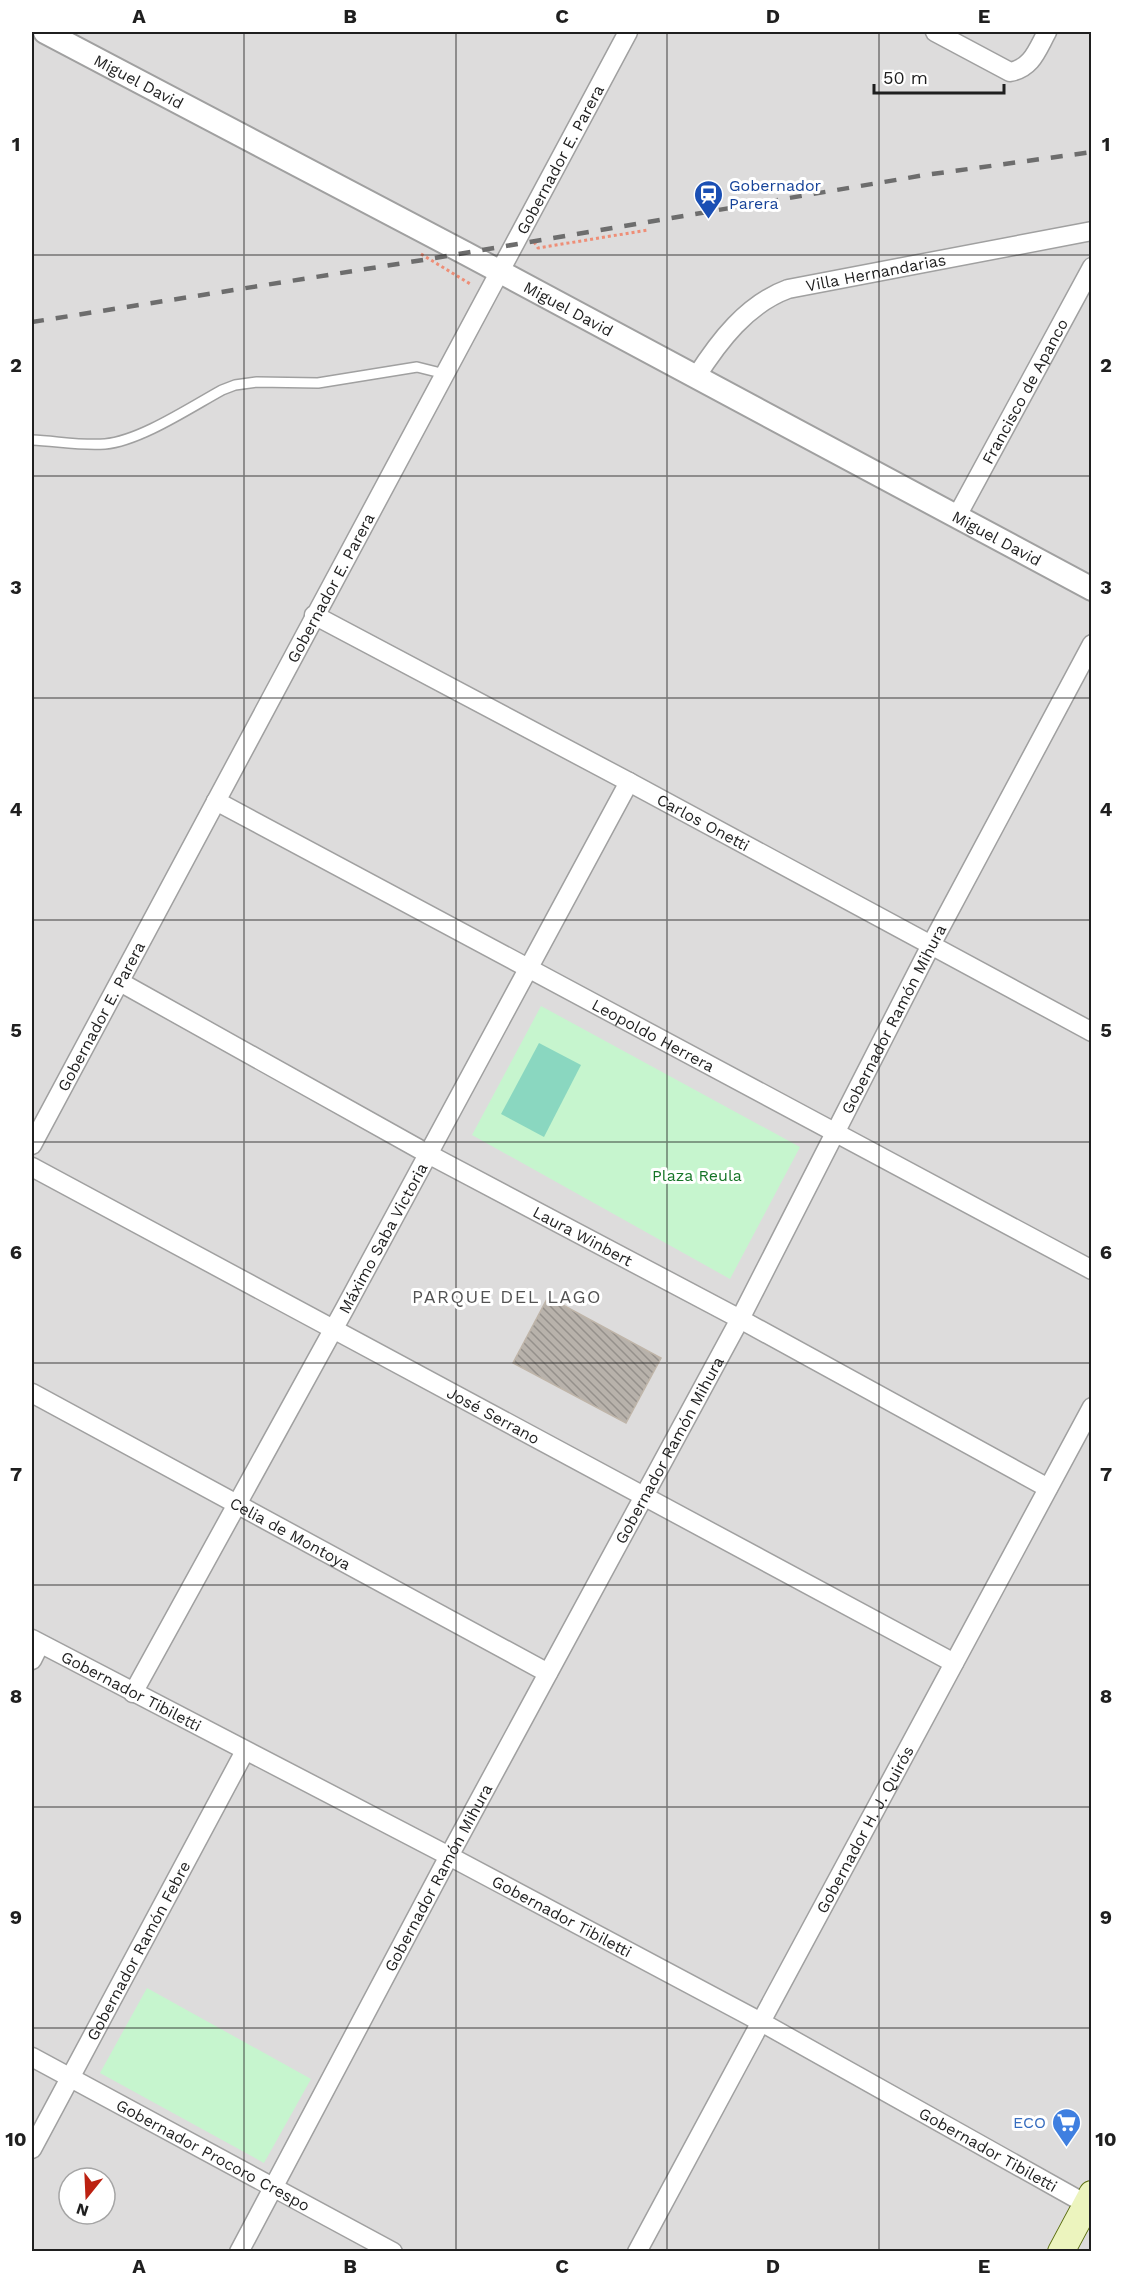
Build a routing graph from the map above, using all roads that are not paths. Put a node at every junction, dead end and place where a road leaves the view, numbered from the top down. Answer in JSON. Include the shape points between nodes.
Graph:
{"nodes":[{"id":1,"x":45,"y":32,"type":"edge"},
{"id":2,"x":628,"y":32,"type":"edge"},
{"id":3,"x":936,"y":32,"type":"edge"},
{"id":4,"x":1047,"y":32,"type":"edge"},
{"id":5,"x":1092,"y":231,"type":"edge"},
{"id":6,"x":1092,"y":267,"type":"edge"},
{"id":7,"x":500,"y":272,"type":"junction"},
{"id":8,"x":445,"y":374,"type":"junction"},
{"id":9,"x":696,"y":377,"type":"junction"},
{"id":10,"x":32,"y":440,"type":"edge"},
{"id":11,"x":957,"y":516,"type":"junction"},
{"id":12,"x":1092,"y":589,"type":"edge"},
{"id":13,"x":314,"y":615,"type":"junction"},
{"id":14,"x":1092,"y":644,"type":"edge"},
{"id":15,"x":629,"y":782,"type":"junction"},
{"id":16,"x":216,"y":801,"type":"junction"},
{"id":17,"x":931,"y":945,"type":"junction"},
{"id":18,"x":529,"y":969,"type":"junction"},
{"id":19,"x":120,"y":982,"type":"junction"},
{"id":20,"x":1092,"y":1032,"type":"edge"},
{"id":21,"x":834,"y":1134,"type":"junction"},
{"id":22,"x":32,"y":1145,"type":"edge"},
{"id":23,"x":428,"y":1154,"type":"junction"},
{"id":24,"x":32,"y":1167,"type":"edge"},
{"id":25,"x":1092,"y":1270,"type":"edge"},
{"id":26,"x":740,"y":1319,"type":"junction"},
{"id":27,"x":333,"y":1330,"type":"junction"},
{"id":28,"x":32,"y":1393,"type":"edge"},
{"id":29,"x":1092,"y":1407,"type":"edge"},
{"id":30,"x":1048,"y":1488,"type":"junction"},
{"id":31,"x":644,"y":1497,"type":"junction"},
{"id":32,"x":238,"y":1503,"type":"junction"},
{"id":33,"x":34,"y":1648,"type":"edge"},
{"id":34,"x":954,"y":1663,"type":"junction"},
{"id":35,"x":548,"y":1672,"type":"junction"},
{"id":36,"x":134,"y":1693,"type":"junction"},
{"id":37,"x":245,"y":1751,"type":"junction"},
{"id":38,"x":449,"y":1856,"type":"junction"},
{"id":39,"x":760,"y":2022,"type":"junction"},
{"id":40,"x":32,"y":2057,"type":"edge"},
{"id":41,"x":70,"y":2078,"type":"junction"},
{"id":42,"x":32,"y":2149,"type":"edge"},
{"id":43,"x":273,"y":2187,"type":"junction"},
{"id":44,"x":1089,"y":2199,"type":"edge"},
{"id":45,"x":239,"y":2252,"type":"edge"},
{"id":46,"x":393,"y":2252,"type":"edge"},
{"id":47,"x":637,"y":2252,"type":"edge"},
{"id":48,"x":1061,"y":2252,"type":"edge"}],
"edges":[{"from":1,"to":7,"type":"street","name":"Miguel David"},
{"from":2,"to":7,"type":"street","name":"Gobernador E. Parera"},
{"from":3,"to":4,"type":"street","via":[[1010,72],[1030,63]]},
{"from":5,"to":9,"type":"street","name":"Villa Hernandarias","via":[[788,289],[759,304],[718,343]]},
{"from":6,"to":11,"type":"street","name":"Francisco de Apanco"},
{"from":7,"to":8,"type":"street","name":"Gobernador E. Parera"},
{"from":7,"to":9,"type":"street","name":"Miguel David"},
{"from":8,"to":10,"type":"lane","via":[[417,367],[318,383],[282,381],[235,386],[119,441],[106,444]]},
{"from":8,"to":13,"type":"street","name":"Gobernador E. Parera"},
{"from":9,"to":11,"type":"street","name":"Miguel David"},
{"from":11,"to":12,"type":"street","name":"Miguel David"},
{"from":13,"to":15,"type":"street","name":"Carlos Onetti"},
{"from":13,"to":16,"type":"street","name":"Gobernador E. Parera"},
{"from":14,"to":17,"type":"street","name":"Gobernador Ramón Mihura"},
{"from":15,"to":17,"type":"street","name":"Carlos Onetti"},
{"from":15,"to":18,"type":"street","name":"Máximo Saba Victoria"},
{"from":16,"to":18,"type":"street","name":"Leopoldo Herrera"},
{"from":16,"to":19,"type":"street","name":"Gobernador E. Parera"},
{"from":17,"to":20,"type":"street","name":"Carlos Onetti"},
{"from":17,"to":21,"type":"street","name":"Gobernador Ramón Mihura"},
{"from":18,"to":21,"type":"street","name":"Leopoldo Herrera"},
{"from":18,"to":23,"type":"street","name":"Máximo Saba Victoria"},
{"from":19,"to":22,"type":"street","name":"Gobernador E. Parera"},
{"from":19,"to":23,"type":"street","name":"Laura Winbert"},
{"from":21,"to":25,"type":"street","name":"Leopoldo Herrera"},
{"from":21,"to":26,"type":"street","name":"Gobernador Ramón Mihura"},
{"from":23,"to":26,"type":"street","name":"Laura Winbert"},
{"from":23,"to":27,"type":"street","name":"Máximo Saba Victoria"},
{"from":24,"to":27,"type":"street","name":"José Serrano"},
{"from":26,"to":30,"type":"street","name":"Laura Winbert"},
{"from":26,"to":31,"type":"street","name":"Gobernador Ramón Mihura"},
{"from":27,"to":31,"type":"street","name":"José Serrano"},
{"from":27,"to":32,"type":"street","name":"Máximo Saba Victoria"},
{"from":28,"to":32,"type":"street","name":"Celia de Montoya"},
{"from":29,"to":30,"type":"street","name":"Gobernador H. J. Quirós"},
{"from":30,"to":34,"type":"street","name":"Gobernador H. J. Quirós"},
{"from":31,"to":34,"type":"street","name":"José Serrano"},
{"from":31,"to":35,"type":"street","name":"Gobernador Ramón Mihura"},
{"from":32,"to":35,"type":"street","name":"Celia de Montoya"},
{"from":32,"to":36,"type":"street","name":"Máximo Saba Victoria"},
{"from":33,"to":36,"type":"street","name":"Gobernador Tibiletti"},
{"from":34,"to":39,"type":"street","name":"Gobernador H. J. Quirós"},
{"from":35,"to":38,"type":"street","name":"Gobernador Ramón Mihura"},
{"from":36,"to":37,"type":"street","name":"Gobernador Tibiletti"},
{"from":37,"to":38,"type":"street","name":"Gobernador Tibiletti"},
{"from":37,"to":41,"type":"street","name":"Gobernador Ramón Febre"},
{"from":38,"to":39,"type":"street","name":"Gobernador Tibiletti"},
{"from":38,"to":43,"type":"street","name":"Gobernador Ramón Mihura"},
{"from":39,"to":44,"type":"street","name":"Gobernador Tibiletti"},
{"from":39,"to":47,"type":"street","name":"Gobernador H. J. Quirós"},
{"from":40,"to":41,"type":"street","name":"Gobernador Procoro Crespo"},
{"from":41,"to":42,"type":"street","name":"Gobernador Ramón Febre"},
{"from":41,"to":43,"type":"street","name":"Gobernador Procoro Crespo"},
{"from":43,"to":45,"type":"street","name":"Gobernador Ramón Mihura"},
{"from":43,"to":46,"type":"street","name":"Gobernador Procoro Crespo"},
{"from":44,"to":48,"type":"main road"}]}
